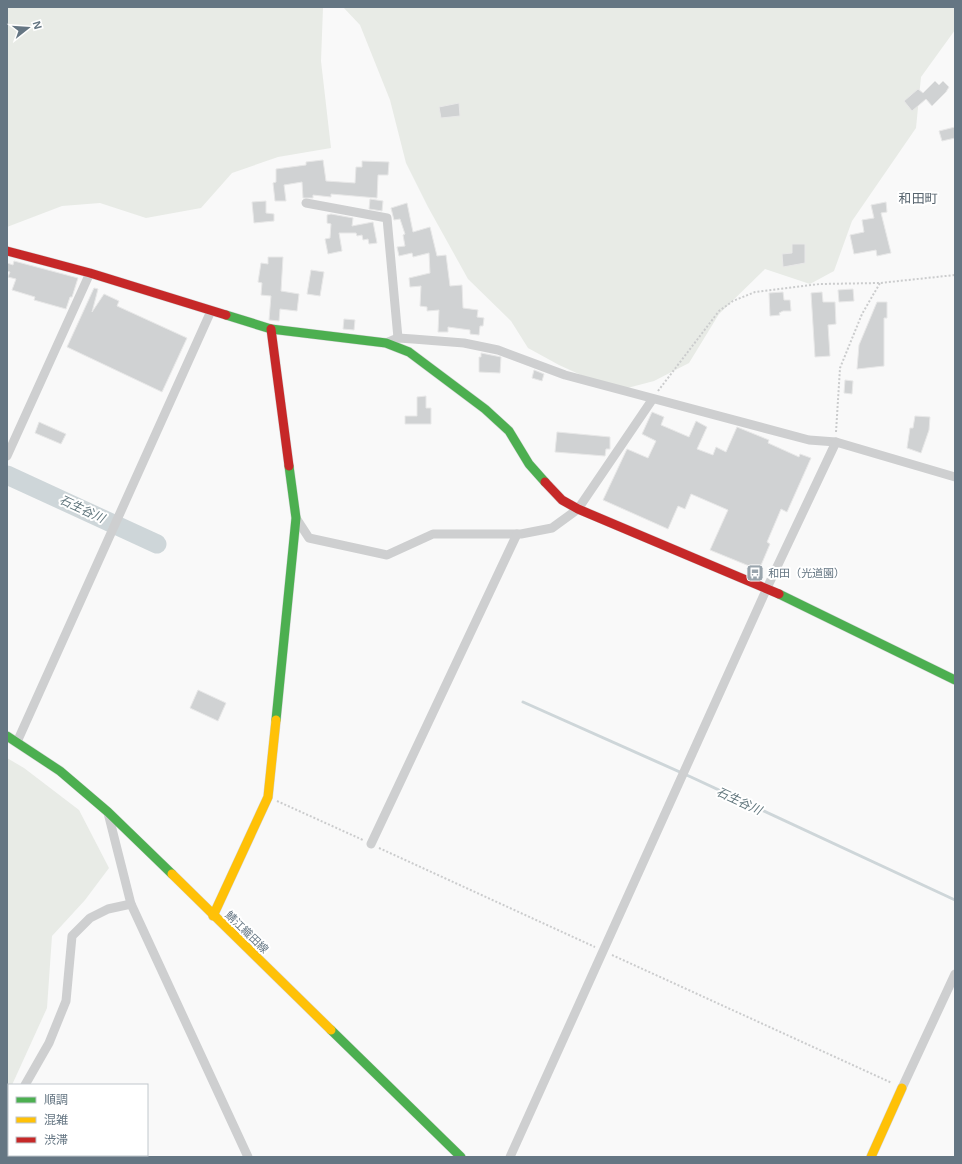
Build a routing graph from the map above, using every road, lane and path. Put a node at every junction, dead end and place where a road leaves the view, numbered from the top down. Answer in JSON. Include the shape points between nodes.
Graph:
{"nodes":[{"id":1,"x":306,"y":203,"type":"dead end"},
{"id":2,"x":7,"y":251,"type":"edge"},
{"id":3,"x":90,"y":273,"type":"junction"},
{"id":4,"x":955,"y":275,"type":"edge"},
{"id":5,"x":880,"y":283,"type":"junction"},
{"id":6,"x":211,"y":311,"type":"junction"},
{"id":7,"x":271,"y":329,"type":"junction"},
{"id":8,"x":398,"y":338,"type":"junction"},
{"id":9,"x":386,"y":343,"type":"junction"},
{"id":10,"x":652,"y":400,"type":"junction"},
{"id":11,"x":836,"y":442,"type":"junction"},
{"id":12,"x":7,"y":456,"type":"edge"},
{"id":13,"x":955,"y":477,"type":"edge"},
{"id":14,"x":578,"y":510,"type":"junction"},
{"id":15,"x":296,"y":518,"type":"junction"},
{"id":16,"x":517,"y":534,"type":"junction"},
{"id":17,"x":767,"y":588,"type":"junction"},
{"id":18,"x":955,"y":680,"type":"edge"},
{"id":19,"x":7,"y":736,"type":"edge"},
{"id":20,"x":17,"y":742,"type":"junction"},
{"id":21,"x":268,"y":797,"type":"junction"},
{"id":22,"x":108,"y":812,"type":"junction"},
{"id":23,"x":371,"y":844,"type":"junction"},
{"id":24,"x":131,"y":904,"type":"junction"},
{"id":25,"x":213,"y":916,"type":"junction"},
{"id":26,"x":603,"y":951,"type":"junction"},
{"id":27,"x":955,"y":974,"type":"edge"},
{"id":28,"x":26,"y":1084,"type":"edge"},
{"id":29,"x":902,"y":1088,"type":"junction"},
{"id":30,"x":248,"y":1157,"type":"edge"},
{"id":31,"x":461,"y":1157,"type":"edge"},
{"id":32,"x":510,"y":1157,"type":"edge"},
{"id":33,"x":871,"y":1157,"type":"edge"}],
"edges":[{"from":1,"to":8,"type":"street","via":[[387,218]]},
{"from":2,"to":3,"type":"street"},
{"from":3,"to":6,"type":"street"},
{"from":3,"to":12,"type":"street"},
{"from":4,"to":5,"type":"path"},
{"from":5,"to":10,"type":"path","via":[[820,284],[755,292],[733,301],[718,312],[704,329]]},
{"from":5,"to":11,"type":"path","via":[[862,314],[840,368]]},
{"from":6,"to":7,"type":"street"},
{"from":6,"to":20,"type":"street"},
{"from":7,"to":9,"type":"street"},
{"from":7,"to":15,"type":"street"},
{"from":8,"to":9,"type":"street"},
{"from":8,"to":10,"type":"street","via":[[464,343],[498,350],[566,375]]},
{"from":9,"to":14,"type":"street","via":[[409,352],[485,409],[509,431],[529,464],[550,489]]},
{"from":10,"to":11,"type":"street","via":[[809,440]]},
{"from":10,"to":14,"type":"street"},
{"from":11,"to":13,"type":"street"},
{"from":11,"to":17,"type":"street"},
{"from":14,"to":16,"type":"street","via":[[552,528]]},
{"from":14,"to":17,"type":"street"},
{"from":15,"to":16,"type":"street","via":[[309,538],[387,555],[433,534]]},
{"from":15,"to":21,"type":"street"},
{"from":16,"to":23,"type":"street"},
{"from":17,"to":18,"type":"street"},
{"from":17,"to":26,"type":"street"},
{"from":19,"to":20,"type":"street","name":"鯖江織田線"},
{"from":20,"to":22,"type":"street","name":"鯖江織田線","via":[[60,771]]},
{"from":21,"to":23,"type":"path"},
{"from":21,"to":25,"type":"street"},
{"from":22,"to":24,"type":"street"},
{"from":22,"to":25,"type":"street","name":"鯖江織田線"},
{"from":23,"to":26,"type":"path"},
{"from":24,"to":28,"type":"street","via":[[108,909],[90,918],[72,936],[66,1001],[49,1043]]},
{"from":24,"to":30,"type":"street"},
{"from":25,"to":31,"type":"street","name":"鯖江織田線"},
{"from":26,"to":29,"type":"path"},
{"from":26,"to":32,"type":"street"},
{"from":27,"to":29,"type":"street"},
{"from":29,"to":33,"type":"street"}]}
